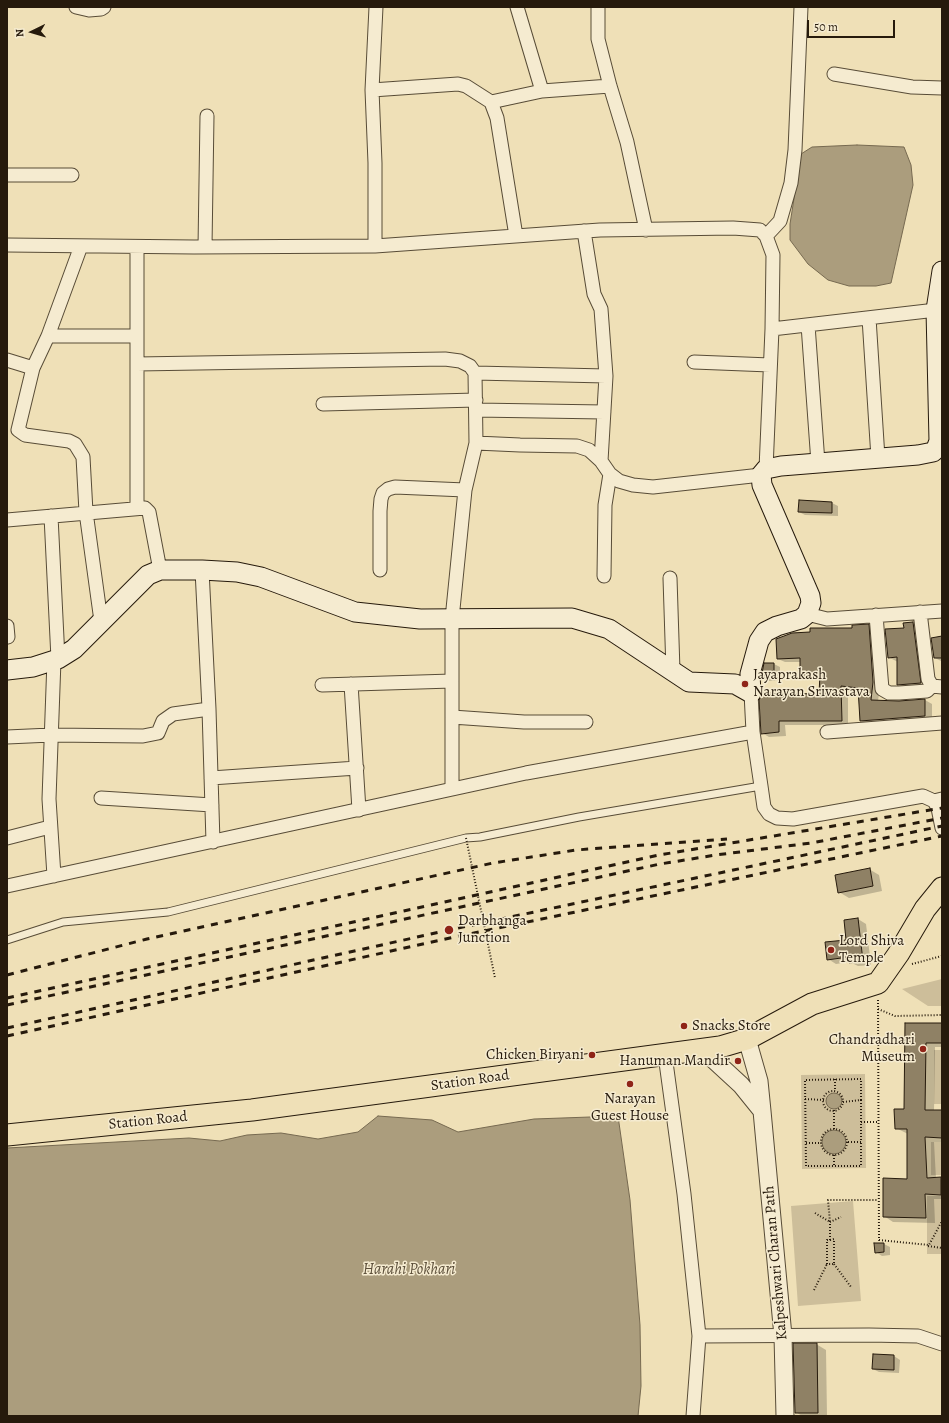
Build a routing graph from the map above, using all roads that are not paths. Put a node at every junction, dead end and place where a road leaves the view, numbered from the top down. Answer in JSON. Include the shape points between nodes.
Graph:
{"nodes":[{"id":1,"x":76,"y":7,"type":"edge"},
{"id":2,"x":104,"y":7,"type":"edge"},
{"id":3,"x":376,"y":7,"type":"edge"},
{"id":4,"x":517,"y":7,"type":"edge"},
{"id":5,"x":598,"y":7,"type":"edge"},
{"id":6,"x":801,"y":7,"type":"edge"},
{"id":7,"x":834,"y":74,"type":"dead end"},
{"id":8,"x":610,"y":86,"type":"junction"},
{"id":9,"x":942,"y":88,"type":"edge"},
{"id":10,"x":372,"y":90,"type":"junction"},
{"id":11,"x":542,"y":91,"type":"junction"},
{"id":12,"x":491,"y":102,"type":"junction"},
{"id":13,"x":207,"y":116,"type":"dead end"},
{"id":14,"x":7,"y":175,"type":"edge"},
{"id":15,"x":72,"y":175,"type":"dead end"},
{"id":16,"x":646,"y":230,"type":"junction"},
{"id":17,"x":584,"y":232,"type":"junction"},
{"id":18,"x":516,"y":236,"type":"junction"},
{"id":19,"x":766,"y":236,"type":"junction"},
{"id":20,"x":7,"y":245,"type":"edge"},
{"id":21,"x":81,"y":246,"type":"junction"},
{"id":22,"x":375,"y":246,"type":"junction"},
{"id":23,"x":138,"y":247,"type":"junction"},
{"id":24,"x":205,"y":247,"type":"junction"},
{"id":25,"x":942,"y":271,"type":"edge"},
{"id":26,"x":936,"y":310,"type":"junction"},
{"id":27,"x":869,"y":318,"type":"junction"},
{"id":28,"x":808,"y":325,"type":"junction"},
{"id":29,"x":772,"y":329,"type":"junction"},
{"id":30,"x":48,"y":336,"type":"junction"},
{"id":31,"x":137,"y":336,"type":"junction"},
{"id":32,"x":7,"y":360,"type":"edge"},
{"id":33,"x":694,"y":362,"type":"dead end"},
{"id":34,"x":137,"y":364,"type":"junction"},
{"id":35,"x":770,"y":365,"type":"junction"},
{"id":36,"x":33,"y":368,"type":"junction"},
{"id":37,"x":475,"y":373,"type":"junction"},
{"id":38,"x":606,"y":376,"type":"junction"},
{"id":39,"x":323,"y":404,"type":"dead end"},
{"id":40,"x":476,"y":405,"type":"junction"},
{"id":41,"x":604,"y":412,"type":"junction"},
{"id":42,"x":476,"y":443,"type":"junction"},
{"id":43,"x":937,"y":452,"type":"edge"},
{"id":44,"x":878,"y":458,"type":"junction"},
{"id":45,"x":601,"y":461,"type":"junction"},
{"id":46,"x":818,"y":463,"type":"junction"},
{"id":47,"x":763,"y":472,"type":"junction"},
{"id":48,"x":610,"y":474,"type":"junction"},
{"id":49,"x":466,"y":490,"type":"junction"},
{"id":50,"x":137,"y":508,"type":"junction"},
{"id":51,"x":86,"y":512,"type":"junction"},
{"id":52,"x":51,"y":516,"type":"junction"},
{"id":53,"x":7,"y":520,"type":"edge"},
{"id":54,"x":160,"y":570,"type":"junction"},
{"id":55,"x":202,"y":570,"type":"junction"},
{"id":56,"x":380,"y":570,"type":"dead end"},
{"id":57,"x":604,"y":576,"type":"dead end"},
{"id":58,"x":670,"y":578,"type":"dead end"},
{"id":59,"x":942,"y":611,"type":"edge"},
{"id":60,"x":920,"y":612,"type":"junction"},
{"id":61,"x":807,"y":614,"type":"junction"},
{"id":62,"x":876,"y":615,"type":"junction"},
{"id":63,"x":452,"y":618,"type":"junction"},
{"id":64,"x":101,"y":620,"type":"junction"},
{"id":65,"x":56,"y":659,"type":"junction"},
{"id":66,"x":7,"y":670,"type":"edge"},
{"id":67,"x":673,"y":671,"type":"junction"},
{"id":68,"x":452,"y":681,"type":"junction"},
{"id":69,"x":351,"y":684,"type":"junction"},
{"id":70,"x":745,"y":684,"type":"junction"},
{"id":71,"x":322,"y":685,"type":"dead end"},
{"id":72,"x":937,"y":686,"type":"edge"},
{"id":73,"x":209,"y":709,"type":"junction"},
{"id":74,"x":452,"y":717,"type":"junction"},
{"id":75,"x":586,"y":722,"type":"dead end"},
{"id":76,"x":942,"y":723,"type":"edge"},
{"id":77,"x":753,"y":732,"type":"junction"},
{"id":78,"x":827,"y":732,"type":"dead end"},
{"id":79,"x":51,"y":735,"type":"junction"},
{"id":80,"x":7,"y":737,"type":"edge"},
{"id":81,"x":357,"y":768,"type":"junction"},
{"id":82,"x":211,"y":778,"type":"junction"},
{"id":83,"x":761,"y":786,"type":"junction"},
{"id":84,"x":452,"y":789,"type":"junction"},
{"id":85,"x":101,"y":798,"type":"dead end"},
{"id":86,"x":938,"y":800,"type":"edge"},
{"id":87,"x":212,"y":805,"type":"junction"},
{"id":88,"x":359,"y":810,"type":"junction"},
{"id":89,"x":50,"y":828,"type":"junction"},
{"id":90,"x":942,"y":828,"type":"edge"},
{"id":91,"x":7,"y":838,"type":"edge"},
{"id":92,"x":213,"y":842,"type":"junction"},
{"id":93,"x":54,"y":876,"type":"junction"},
{"id":94,"x":7,"y":886,"type":"edge"},
{"id":95,"x":942,"y":888,"type":"edge"},
{"id":96,"x":7,"y":940,"type":"edge"},
{"id":97,"x":747,"y":1040,"type":"junction"},
{"id":98,"x":702,"y":1050,"type":"junction"},
{"id":99,"x":664,"y":1055,"type":"junction"},
{"id":100,"x":762,"y":1111,"type":"junction"},
{"id":101,"x":7,"y":1135,"type":"edge"},
{"id":102,"x":699,"y":1336,"type":"junction"},
{"id":103,"x":783,"y":1336,"type":"junction"},
{"id":104,"x":942,"y":1344,"type":"edge"},
{"id":105,"x":693,"y":1416,"type":"edge"},
{"id":106,"x":785,"y":1416,"type":"edge"}],
"edges":[{"from":1,"to":2,"type":"street","via":[[90,10]]},
{"from":3,"to":10,"type":"street"},
{"from":4,"to":11,"type":"street"},
{"from":5,"to":8,"type":"street","via":[[598,39]]},
{"from":6,"to":19,"type":"street","via":[[795,150],[791,182],[780,220]]},
{"from":7,"to":9,"type":"street","via":[[912,87]]},
{"from":8,"to":11,"type":"street"},
{"from":8,"to":16,"type":"street","via":[[627,142]]},
{"from":10,"to":12,"type":"street","via":[[458,84],[466,86]]},
{"from":10,"to":22,"type":"street"},
{"from":11,"to":12,"type":"street"},
{"from":12,"to":18,"type":"street","via":[[497,118]]},
{"from":13,"to":24,"type":"street"},
{"from":14,"to":15,"type":"street"},
{"from":16,"to":17,"type":"street"},
{"from":16,"to":19,"type":"street","via":[[751,228],[760,230]]},
{"from":17,"to":18,"type":"street"},
{"from":17,"to":38,"type":"street","via":[[594,294],[601,309]]},
{"from":18,"to":22,"type":"street"},
{"from":19,"to":29,"type":"street","via":[[773,255]]},
{"from":20,"to":21,"type":"street"},
{"from":21,"to":23,"type":"street"},
{"from":21,"to":30,"type":"street"},
{"from":22,"to":24,"type":"street"},
{"from":23,"to":24,"type":"street"},
{"from":23,"to":31,"type":"street"},
{"from":25,"to":26,"type":"main road"},
{"from":26,"to":27,"type":"street"},
{"from":26,"to":43,"type":"main road","via":[[940,441]]},
{"from":27,"to":28,"type":"street"},
{"from":27,"to":44,"type":"street"},
{"from":28,"to":29,"type":"street"},
{"from":28,"to":46,"type":"street"},
{"from":29,"to":35,"type":"street"},
{"from":30,"to":31,"type":"street"},
{"from":30,"to":36,"type":"street"},
{"from":31,"to":34,"type":"street"},
{"from":32,"to":36,"type":"street"},
{"from":33,"to":35,"type":"street"},
{"from":34,"to":37,"type":"street","via":[[446,359],[460,361],[470,366]]},
{"from":34,"to":50,"type":"street"},
{"from":35,"to":47,"type":"street"},
{"from":36,"to":51,"type":"street","via":[[18,430],[25,435],[69,441],[80,450],[83,457]]},
{"from":37,"to":38,"type":"street"},
{"from":37,"to":40,"type":"street"},
{"from":38,"to":41,"type":"street"},
{"from":39,"to":40,"type":"street"},
{"from":40,"to":41,"type":"street"},
{"from":40,"to":42,"type":"street"},
{"from":41,"to":45,"type":"street"},
{"from":42,"to":45,"type":"street","via":[[577,446],[589,450]]},
{"from":42,"to":49,"type":"street"},
{"from":43,"to":44,"type":"main road"},
{"from":44,"to":46,"type":"main road"},
{"from":45,"to":48,"type":"street"},
{"from":46,"to":47,"type":"main road"},
{"from":47,"to":48,"type":"street","via":[[653,487],[619,481]]},
{"from":47,"to":61,"type":"main road","via":[[762,485],[810,596],[811,603]]},
{"from":48,"to":57,"type":"street","via":[[605,504]]},
{"from":49,"to":56,"type":"street","via":[[395,488],[383,493],[380,511]]},
{"from":49,"to":63,"type":"street"},
{"from":50,"to":51,"type":"street"},
{"from":50,"to":54,"type":"street","via":[[146,508],[149,512]]},
{"from":51,"to":52,"type":"street"},
{"from":51,"to":64,"type":"street"},
{"from":52,"to":53,"type":"street"},
{"from":52,"to":65,"type":"street"},
{"from":54,"to":55,"type":"main road"},
{"from":54,"to":64,"type":"main road","via":[[148,574]]},
{"from":55,"to":63,"type":"main road","via":[[261,576],[355,612],[420,619]]},
{"from":55,"to":73,"type":"street"},
{"from":58,"to":67,"type":"street"},
{"from":59,"to":60,"type":"street"},
{"from":60,"to":62,"type":"street"},
{"from":60,"to":72,"type":"street","via":[[928,679]]},
{"from":61,"to":62,"type":"street","via":[[827,618]]},
{"from":61,"to":70,"type":"main road","via":[[801,619],[765,632],[759,641]]},
{"from":62,"to":72,"type":"street","via":[[882,689],[889,693],[899,693],[927,691]]},
{"from":63,"to":67,"type":"main road","via":[[551,617],[586,621],[609,629]]},
{"from":63,"to":68,"type":"street"},
{"from":64,"to":65,"type":"main road","via":[[74,649]]},
{"from":65,"to":66,"type":"main road","via":[[33,667]]},
{"from":65,"to":79,"type":"street"},
{"from":67,"to":70,"type":"main road","via":[[690,682],[701,684]]},
{"from":68,"to":69,"type":"street"},
{"from":68,"to":74,"type":"street"},
{"from":69,"to":71,"type":"street"},
{"from":69,"to":81,"type":"street"},
{"from":70,"to":77,"type":"street"},
{"from":73,"to":79,"type":"street","via":[[168,716],[158,733],[143,736]]},
{"from":73,"to":82,"type":"street"},
{"from":74,"to":75,"type":"street","via":[[524,722]]},
{"from":74,"to":84,"type":"street"},
{"from":76,"to":78,"type":"street"},
{"from":77,"to":83,"type":"street"},
{"from":77,"to":84,"type":"street"},
{"from":79,"to":80,"type":"street"},
{"from":79,"to":89,"type":"street"},
{"from":81,"to":82,"type":"street"},
{"from":81,"to":88,"type":"street"},
{"from":82,"to":87,"type":"street"},
{"from":83,"to":86,"type":"street","via":[[764,807],[769,814],[777,818],[793,819],[924,796]]},
{"from":83,"to":96,"type":"lane","via":[[466,838],[168,912],[63,922]]},
{"from":84,"to":88,"type":"street"},
{"from":85,"to":87,"type":"street"},
{"from":86,"to":90,"type":"street"},
{"from":87,"to":92,"type":"street"},
{"from":88,"to":92,"type":"street"},
{"from":89,"to":91,"type":"street"},
{"from":89,"to":93,"type":"street"},
{"from":92,"to":93,"type":"street"},
{"from":93,"to":94,"type":"street"},
{"from":95,"to":97,"type":"main road","name":"Station Road","via":[[925,909],[900,953],[878,983],[812,1004]]},
{"from":97,"to":98,"type":"main road","name":"Station Road"},
{"from":97,"to":100,"type":"street","name":"Kalpeshwari Charan Path","via":[[759,1081]]},
{"from":98,"to":99,"type":"main road","name":"Station Road"},
{"from":98,"to":100,"type":"street","via":[[740,1085]]},
{"from":99,"to":101,"type":"main road","name":"Station Road","via":[[252,1110]]},
{"from":99,"to":102,"type":"street","via":[[684,1194]]},
{"from":100,"to":103,"type":"street","name":"Kalpeshwari Charan Path"},
{"from":102,"to":103,"type":"street"},
{"from":102,"to":105,"type":"street"},
{"from":103,"to":104,"type":"street","via":[[918,1336]]},
{"from":103,"to":106,"type":"street","name":"Kalpeshwari Charan Path"}]}
